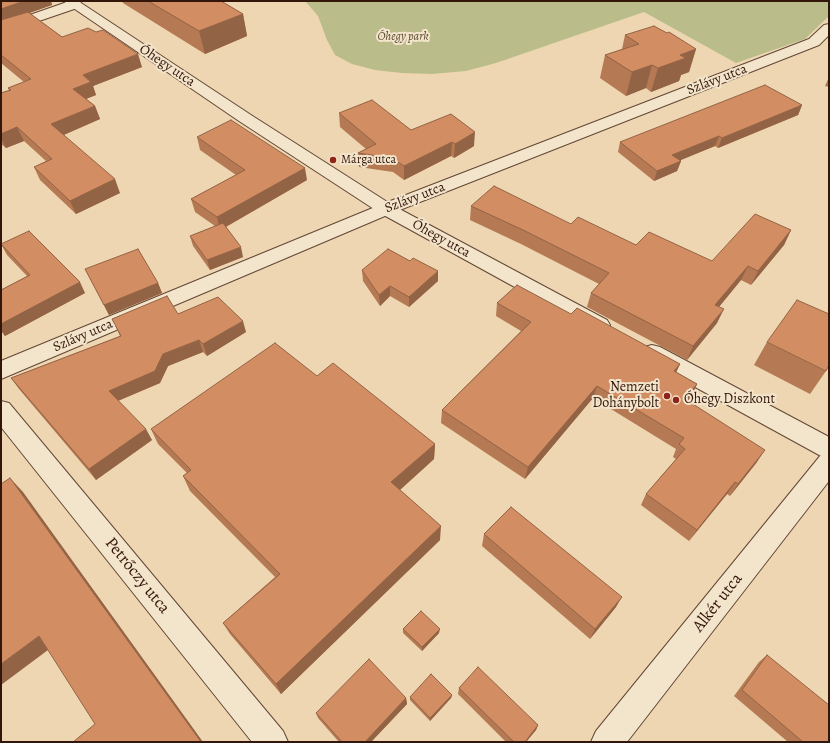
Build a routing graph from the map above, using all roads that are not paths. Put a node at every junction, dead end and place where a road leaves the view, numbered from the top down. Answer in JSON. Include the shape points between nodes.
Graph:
{"nodes":[{"id":1,"x":73,"y":2,"type":"edge"},
{"id":2,"x":829,"y":28,"type":"edge"},
{"id":3,"x":1,"y":30,"type":"edge"},
{"id":4,"x":814,"y":42,"type":"junction"},
{"id":5,"x":829,"y":48,"type":"edge"},
{"id":6,"x":386,"y":209,"type":"junction"},
{"id":7,"x":618,"y":335,"type":"edge"},
{"id":8,"x":639,"y":346,"type":"edge"},
{"id":9,"x":1,"y":370,"type":"edge"},
{"id":10,"x":1,"y":410,"type":"edge"},
{"id":11,"x":829,"y":449,"type":"edge"},
{"id":12,"x":829,"y":463,"type":"edge"},
{"id":13,"x":272,"y":742,"type":"edge"},
{"id":14,"x":607,"y":742,"type":"edge"}],
"edges":[{"from":1,"to":3,"type":"street"},
{"from":1,"to":6,"type":"street","name":"Óhegy utca"},
{"from":2,"to":4,"type":"street","name":"Szlávy utca"},
{"from":4,"to":5,"type":"street"},
{"from":4,"to":6,"type":"street","name":"Szlávy utca"},
{"from":6,"to":7,"type":"street","name":"Óhegy utca"},
{"from":6,"to":9,"type":"street","name":"Szlávy utca"},
{"from":8,"to":11,"type":"street"},
{"from":10,"to":13,"type":"street","name":"Petrőczy utca"},
{"from":12,"to":14,"type":"street","name":"Alkér utca"}]}
